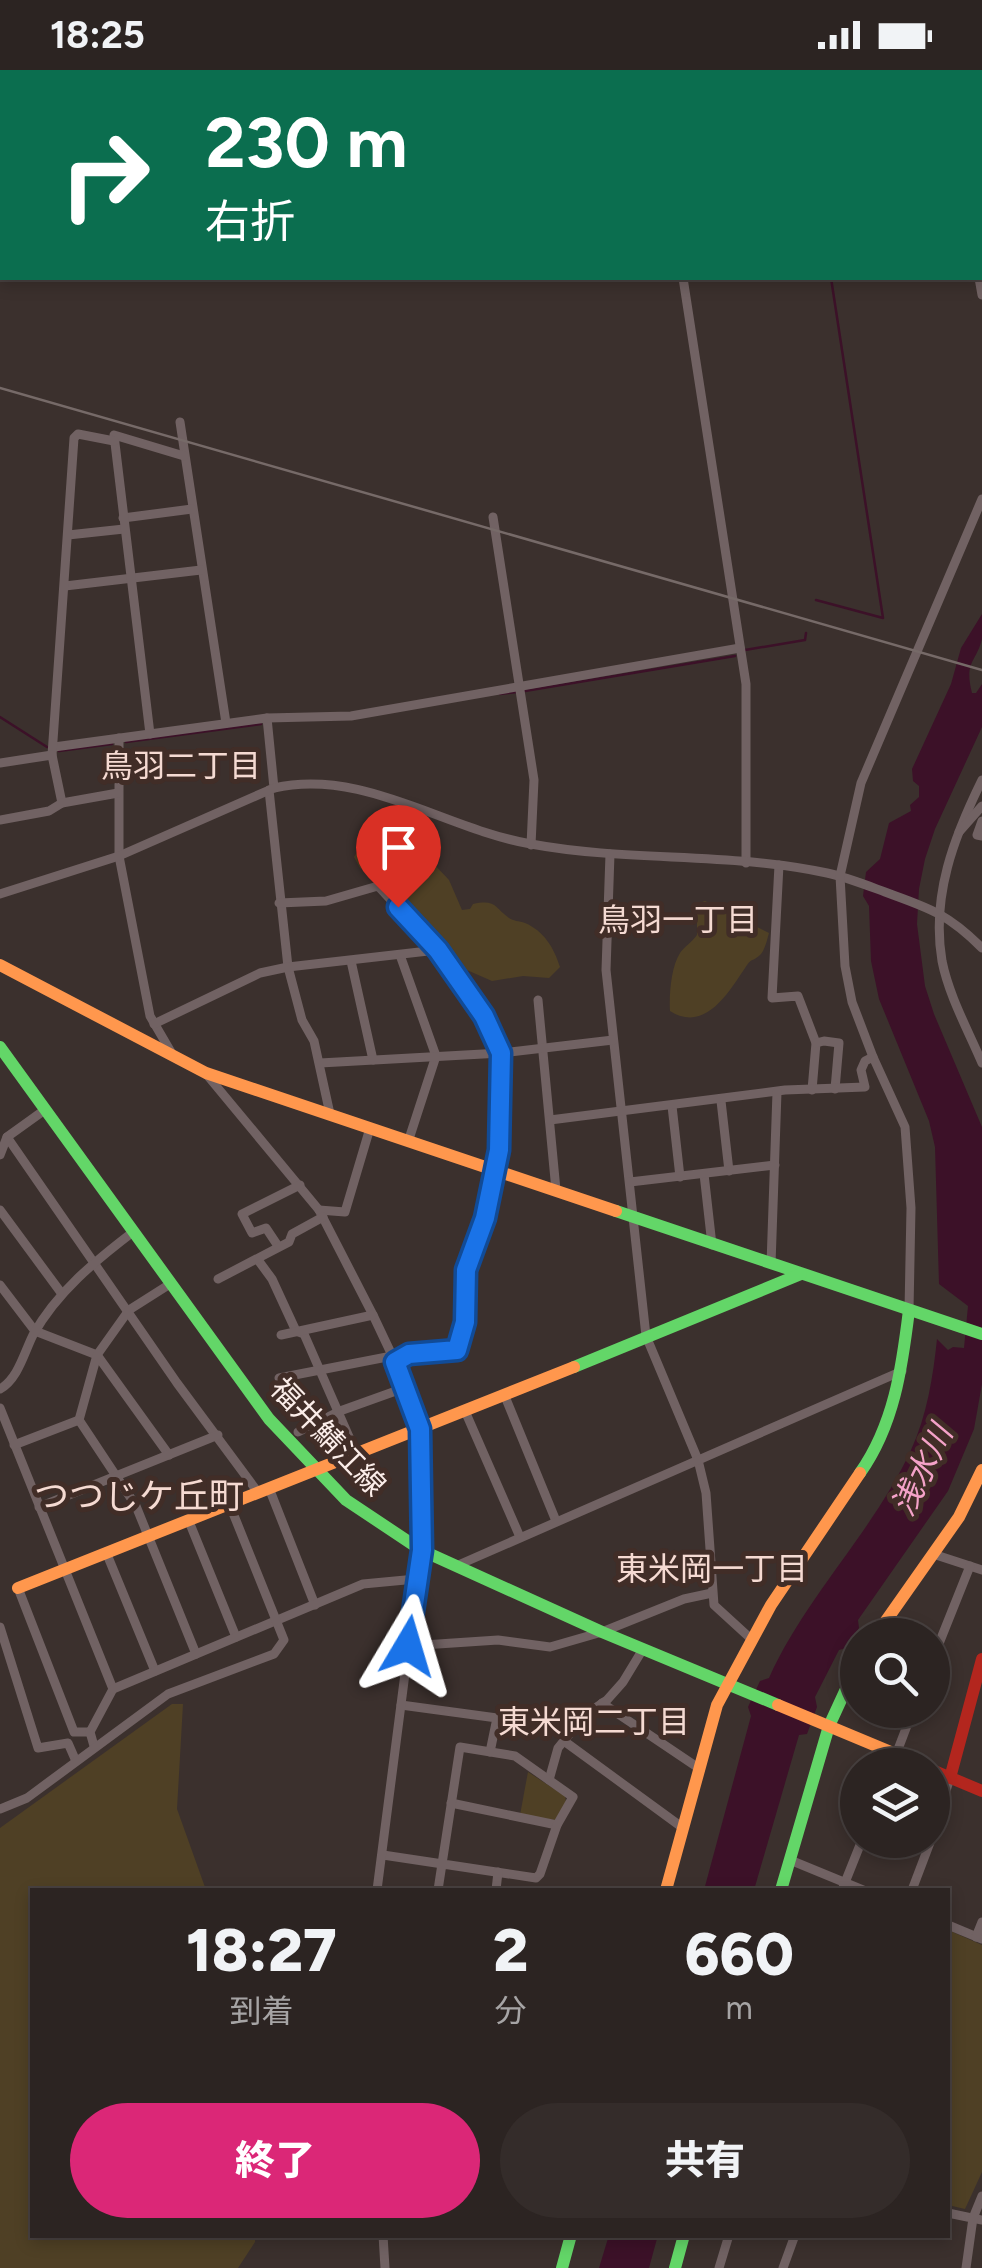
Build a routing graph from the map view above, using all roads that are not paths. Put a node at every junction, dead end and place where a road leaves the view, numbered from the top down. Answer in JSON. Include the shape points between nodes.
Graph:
{"nodes":[{"id":1,"x":683,"y":280,"type":"edge"},
{"id":2,"x":180,"y":422,"type":"dead end"},
{"id":3,"x":114,"y":442,"type":"junction"},
{"id":4,"x":184,"y":456,"type":"junction"},
{"id":5,"x":982,"y":499,"type":"edge"},
{"id":6,"x":192,"y":509,"type":"junction"},
{"id":7,"x":493,"y":517,"type":"dead end"},
{"id":8,"x":124,"y":524,"type":"junction"},
{"id":9,"x":68,"y":535,"type":"junction"},
{"id":10,"x":201,"y":570,"type":"junction"},
{"id":11,"x":130,"y":579,"type":"junction"},
{"id":12,"x":65,"y":586,"type":"junction"},
{"id":13,"x":740,"y":648,"type":"junction"},
{"id":14,"x":519,"y":686,"type":"junction"},
{"id":15,"x":267,"y":718,"type":"junction"},
{"id":16,"x":226,"y":723,"type":"junction"},
{"id":17,"x":150,"y":734,"type":"junction"},
{"id":18,"x":119,"y":738,"type":"junction"},
{"id":19,"x":53,"y":751,"type":"junction"},
{"id":20,"x":0,"y":762,"type":"edge"},
{"id":21,"x":982,"y":780,"type":"edge"},
{"id":22,"x":271,"y":789,"type":"junction"},
{"id":23,"x":118,"y":793,"type":"junction"},
{"id":24,"x":62,"y":802,"type":"junction"},
{"id":25,"x":982,"y":806,"type":"edge"},
{"id":26,"x":0,"y":820,"type":"edge"},
{"id":27,"x":982,"y":821,"type":"edge"},
{"id":28,"x":957,"y":833,"type":"junction"},
{"id":29,"x":982,"y":836,"type":"edge"},
{"id":30,"x":531,"y":844,"type":"junction"},
{"id":31,"x":610,"y":854,"type":"junction"},
{"id":32,"x":118,"y":856,"type":"junction"},
{"id":33,"x":746,"y":863,"type":"junction"},
{"id":34,"x":779,"y":865,"type":"junction"},
{"id":35,"x":840,"y":876,"type":"junction"},
{"id":36,"x":0,"y":894,"type":"edge"},
{"id":37,"x":279,"y":903,"type":"junction"},
{"id":38,"x":941,"y":912,"type":"junction"},
{"id":39,"x":982,"y":948,"type":"edge"},
{"id":40,"x":438,"y":950,"type":"junction"},
{"id":41,"x":400,"y":955,"type":"junction"},
{"id":42,"x":351,"y":961,"type":"junction"},
{"id":43,"x":0,"y":965,"type":"edge"},
{"id":44,"x":288,"y":967,"type":"junction"},
{"id":45,"x":538,"y":1000,"type":"dead end"},
{"id":46,"x":154,"y":1024,"type":"junction"},
{"id":47,"x":613,"y":1040,"type":"junction"},
{"id":48,"x":816,"y":1044,"type":"junction"},
{"id":49,"x":0,"y":1047,"type":"edge"},
{"id":50,"x":543,"y":1048,"type":"junction"},
{"id":51,"x":501,"y":1053,"type":"junction"},
{"id":52,"x":173,"y":1056,"type":"junction"},
{"id":53,"x":436,"y":1056,"type":"junction"},
{"id":54,"x":872,"y":1057,"type":"junction"},
{"id":55,"x":373,"y":1060,"type":"junction"},
{"id":56,"x":320,"y":1063,"type":"junction"},
{"id":57,"x":982,"y":1063,"type":"edge"},
{"id":58,"x":206,"y":1073,"type":"junction"},
{"id":59,"x":835,"y":1089,"type":"junction"},
{"id":60,"x":812,"y":1090,"type":"junction"},
{"id":61,"x":777,"y":1092,"type":"junction"},
{"id":62,"x":720,"y":1101,"type":"junction"},
{"id":63,"x":672,"y":1106,"type":"junction"},
{"id":64,"x":46,"y":1109,"type":"junction"},
{"id":65,"x":621,"y":1112,"type":"junction"},
{"id":66,"x":330,"y":1114,"type":"junction"},
{"id":67,"x":550,"y":1120,"type":"junction"},
{"id":68,"x":370,"y":1128,"type":"junction"},
{"id":69,"x":7,"y":1138,"type":"junction"},
{"id":70,"x":408,"y":1142,"type":"junction"},
{"id":71,"x":0,"y":1155,"type":"edge"},
{"id":72,"x":775,"y":1166,"type":"junction"},
{"id":73,"x":495,"y":1170,"type":"junction"},
{"id":74,"x":729,"y":1171,"type":"junction"},
{"id":75,"x":704,"y":1174,"type":"junction"},
{"id":76,"x":680,"y":1176,"type":"junction"},
{"id":77,"x":630,"y":1182,"type":"junction"},
{"id":78,"x":300,"y":1184,"type":"junction"},
{"id":79,"x":556,"y":1190,"type":"junction"},
{"id":80,"x":0,"y":1210,"type":"edge"},
{"id":81,"x":321,"y":1214,"type":"junction"},
{"id":82,"x":634,"y":1218,"type":"junction"},
{"id":83,"x":134,"y":1232,"type":"junction"},
{"id":84,"x":712,"y":1245,"type":"junction"},
{"id":85,"x":278,"y":1246,"type":"junction"},
{"id":86,"x":258,"y":1260,"type":"junction"},
{"id":87,"x":95,"y":1261,"type":"junction"},
{"id":88,"x":772,"y":1264,"type":"junction"},
{"id":89,"x":801,"y":1274,"type":"junction"},
{"id":90,"x":218,"y":1279,"type":"dead end"},
{"id":91,"x":170,"y":1284,"type":"junction"},
{"id":92,"x":0,"y":1285,"type":"edge"},
{"id":93,"x":62,"y":1294,"type":"junction"},
{"id":94,"x":129,"y":1310,"type":"junction"},
{"id":95,"x":913,"y":1312,"type":"junction"},
{"id":96,"x":374,"y":1315,"type":"junction"},
{"id":97,"x":296,"y":1331,"type":"junction"},
{"id":98,"x":35,"y":1332,"type":"junction"},
{"id":99,"x":982,"y":1334,"type":"edge"},
{"id":100,"x":281,"y":1335,"type":"dead end"},
{"id":101,"x":646,"y":1336,"type":"junction"},
{"id":102,"x":97,"y":1355,"type":"junction"},
{"id":103,"x":394,"y":1359,"type":"junction"},
{"id":104,"x":321,"y":1368,"type":"junction"},
{"id":105,"x":902,"y":1371,"type":"junction"},
{"id":106,"x":280,"y":1378,"type":"dead end"},
{"id":107,"x":406,"y":1386,"type":"junction"},
{"id":108,"x":0,"y":1388,"type":"edge"},
{"id":109,"x":504,"y":1394,"type":"junction"},
{"id":110,"x":0,"y":1408,"type":"edge"},
{"id":111,"x":340,"y":1411,"type":"junction"},
{"id":112,"x":465,"y":1411,"type":"junction"},
{"id":113,"x":79,"y":1420,"type":"junction"},
{"id":114,"x":420,"y":1429,"type":"junction"},
{"id":115,"x":298,"y":1432,"type":"dead end"},
{"id":116,"x":218,"y":1435,"type":"junction"},
{"id":117,"x":14,"y":1445,"type":"junction"},
{"id":118,"x":170,"y":1454,"type":"junction"},
{"id":119,"x":357,"y":1455,"type":"junction"},
{"id":120,"x":698,"y":1460,"type":"junction"},
{"id":121,"x":317,"y":1470,"type":"junction"},
{"id":122,"x":982,"y":1470,"type":"edge"},
{"id":123,"x":118,"y":1475,"type":"junction"},
{"id":124,"x":263,"y":1490,"type":"junction"},
{"id":125,"x":229,"y":1503,"type":"junction"},
{"id":126,"x":39,"y":1507,"type":"junction"},
{"id":127,"x":188,"y":1519,"type":"junction"},
{"id":128,"x":556,"y":1521,"type":"junction"},
{"id":129,"x":148,"y":1536,"type":"junction"},
{"id":130,"x":520,"y":1537,"type":"junction"},
{"id":131,"x":422,"y":1550,"type":"junction"},
{"id":132,"x":106,"y":1552,"type":"junction"},
{"id":133,"x":933,"y":1554,"type":"junction"},
{"id":134,"x":456,"y":1566,"type":"junction"},
{"id":135,"x":970,"y":1566,"type":"junction"},
{"id":136,"x":64,"y":1569,"type":"junction"},
{"id":137,"x":982,"y":1570,"type":"edge"},
{"id":138,"x":416,"y":1579,"type":"junction"},
{"id":139,"x":18,"y":1588,"type":"joint"},
{"id":140,"x":712,"y":1593,"type":"junction"},
{"id":141,"x":315,"y":1605,"type":"junction"},
{"id":142,"x":888,"y":1618,"type":"edge"},
{"id":143,"x":949,"y":1618,"type":"edge"},
{"id":144,"x":276,"y":1620,"type":"junction"},
{"id":145,"x":0,"y":1627,"type":"edge"},
{"id":146,"x":602,"y":1632,"type":"junction"},
{"id":147,"x":236,"y":1636,"type":"junction"},
{"id":148,"x":749,"y":1637,"type":"junction"},
{"id":149,"x":408,"y":1646,"type":"junction"},
{"id":150,"x":642,"y":1649,"type":"junction"},
{"id":151,"x":196,"y":1654,"type":"junction"},
{"id":152,"x":982,"y":1660,"type":"edge"},
{"id":153,"x":156,"y":1671,"type":"junction"},
{"id":154,"x":733,"y":1686,"type":"junction"},
{"id":155,"x":113,"y":1689,"type":"junction"},
{"id":156,"x":978,"y":1689,"type":"edge"},
{"id":157,"x":840,"y":1694,"type":"edge"},
{"id":158,"x":602,"y":1704,"type":"junction"},
{"id":159,"x":401,"y":1705,"type":"junction"},
{"id":160,"x":822,"y":1724,"type":"junction"},
{"id":161,"x":90,"y":1732,"type":"junction"},
{"id":162,"x":564,"y":1742,"type":"junction"},
{"id":163,"x":94,"y":1746,"type":"junction"},
{"id":164,"x":871,"y":1748,"type":"edge"},
{"id":165,"x":490,"y":1752,"type":"junction"},
{"id":166,"x":75,"y":1759,"type":"junction"},
{"id":167,"x":700,"y":1769,"type":"junction"},
{"id":168,"x":950,"y":1778,"type":"joint"},
{"id":169,"x":548,"y":1780,"type":"junction"},
{"id":170,"x":982,"y":1791,"type":"edge"},
{"id":171,"x":451,"y":1803,"type":"junction"},
{"id":172,"x":0,"y":1809,"type":"edge"},
{"id":173,"x":557,"y":1825,"type":"junction"},
{"id":174,"x":683,"y":1828,"type":"junction"},
{"id":175,"x":382,"y":1855,"type":"junction"},
{"id":176,"x":855,"y":1858,"type":"edge"},
{"id":177,"x":924,"y":1858,"type":"edge"},
{"id":178,"x":790,"y":1860,"type":"junction"},
{"id":179,"x":441,"y":1864,"type":"junction"},
{"id":180,"x":498,"y":1872,"type":"junction"},
{"id":181,"x":844,"y":1886,"type":"edge"},
{"id":182,"x":377,"y":1888,"type":"edge"},
{"id":183,"x":438,"y":1888,"type":"edge"},
{"id":184,"x":496,"y":1888,"type":"edge"},
{"id":185,"x":667,"y":1888,"type":"edge"},
{"id":186,"x":783,"y":1888,"type":"edge"},
{"id":187,"x":913,"y":1888,"type":"edge"},
{"id":188,"x":982,"y":1922,"type":"edge"},
{"id":189,"x":950,"y":1926,"type":"edge"},
{"id":190,"x":979,"y":1938,"type":"edge"},
{"id":191,"x":982,"y":2196,"type":"edge"},
{"id":192,"x":950,"y":2213,"type":"edge"},
{"id":193,"x":978,"y":2219,"type":"edge"},
{"id":194,"x":382,"y":2238,"type":"edge"},
{"id":195,"x":569,"y":2238,"type":"edge"},
{"id":196,"x":683,"y":2238,"type":"edge"},
{"id":197,"x":727,"y":2238,"type":"edge"},
{"id":198,"x":794,"y":2238,"type":"edge"},
{"id":199,"x":385,"y":2268,"type":"edge"},
{"id":200,"x":562,"y":2268,"type":"edge"},
{"id":201,"x":675,"y":2268,"type":"edge"},
{"id":202,"x":718,"y":2268,"type":"edge"},
{"id":203,"x":784,"y":2268,"type":"edge"},
{"id":204,"x":966,"y":2268,"type":"edge"}],
"edges":[{"from":1,"to":13,"type":"street"},
{"from":2,"to":4,"type":"street"},
{"from":3,"to":4,"type":"street","via":[[114,435]]},
{"from":3,"to":8,"type":"street"},
{"from":3,"to":9,"type":"street","via":[[74,438]]},
{"from":4,"to":6,"type":"street"},
{"from":5,"to":35,"type":"street","via":[[861,782]]},
{"from":6,"to":8,"type":"street"},
{"from":6,"to":10,"type":"street"},
{"from":7,"to":14,"type":"street"},
{"from":8,"to":9,"type":"street"},
{"from":8,"to":11,"type":"street"},
{"from":9,"to":12,"type":"street"},
{"from":10,"to":11,"type":"street"},
{"from":10,"to":16,"type":"street"},
{"from":11,"to":12,"type":"street"},
{"from":11,"to":17,"type":"street"},
{"from":12,"to":19,"type":"street"},
{"from":13,"to":14,"type":"street"},
{"from":13,"to":33,"type":"street","via":[[748,722]]},
{"from":14,"to":15,"type":"street","via":[[350,716]]},
{"from":14,"to":30,"type":"street","via":[[534,780]]},
{"from":15,"to":16,"type":"street"},
{"from":15,"to":22,"type":"street"},
{"from":16,"to":17,"type":"street"},
{"from":17,"to":18,"type":"street"},
{"from":18,"to":19,"type":"street"},
{"from":18,"to":23,"type":"street"},
{"from":19,"to":20,"type":"street"},
{"from":19,"to":24,"type":"street"},
{"from":21,"to":28,"type":"street"},
{"from":22,"to":30,"type":"street","via":[[295,783],[348,786]]},
{"from":22,"to":32,"type":"street"},
{"from":22,"to":37,"type":"street"},
{"from":23,"to":24,"type":"street"},
{"from":23,"to":32,"type":"street"},
{"from":24,"to":26,"type":"street","via":[[49,811]]},
{"from":25,"to":28,"type":"street"},
{"from":27,"to":29,"type":"street"},
{"from":28,"to":38,"type":"street"},
{"from":30,"to":31,"type":"street"},
{"from":31,"to":33,"type":"street"},
{"from":31,"to":47,"type":"street","via":[[606,970]]},
{"from":32,"to":36,"type":"street"},
{"from":32,"to":46,"type":"street"},
{"from":33,"to":34,"type":"street"},
{"from":34,"to":35,"type":"street"},
{"from":34,"to":48,"type":"street","via":[[772,998],[798,996]]},
{"from":35,"to":38,"type":"street"},
{"from":35,"to":54,"type":"street","via":[[845,966]]},
{"from":37,"to":40,"type":"street","via":[[326,901],[378,886]]},
{"from":37,"to":44,"type":"street"},
{"from":38,"to":39,"type":"street"},
{"from":38,"to":57,"type":"street","via":[[948,980]]},
{"from":40,"to":41,"type":"street"},
{"from":40,"to":51,"type":"street"},
{"from":41,"to":42,"type":"street"},
{"from":41,"to":53,"type":"street"},
{"from":42,"to":44,"type":"street"},
{"from":42,"to":55,"type":"street"},
{"from":43,"to":52,"type":"street"},
{"from":44,"to":46,"type":"street","via":[[260,973]]},
{"from":44,"to":56,"type":"street"},
{"from":45,"to":50,"type":"street"},
{"from":46,"to":52,"type":"street"},
{"from":47,"to":50,"type":"street"},
{"from":47,"to":65,"type":"street"},
{"from":48,"to":59,"type":"street","via":[[839,1044]]},
{"from":48,"to":60,"type":"street"},
{"from":49,"to":64,"type":"street","name":"福井鯖江線"},
{"from":50,"to":51,"type":"street"},
{"from":50,"to":67,"type":"street"},
{"from":51,"to":53,"type":"street"},
{"from":51,"to":73,"type":"street"},
{"from":52,"to":58,"type":"street"},
{"from":53,"to":55,"type":"street"},
{"from":53,"to":70,"type":"street"},
{"from":54,"to":59,"type":"street","via":[[861,1070],[865,1087]]},
{"from":54,"to":95,"type":"street","via":[[907,1143]]},
{"from":55,"to":56,"type":"street"},
{"from":56,"to":66,"type":"street"},
{"from":58,"to":66,"type":"street"},
{"from":58,"to":78,"type":"street"},
{"from":59,"to":60,"type":"street"},
{"from":60,"to":61,"type":"street"},
{"from":61,"to":62,"type":"street"},
{"from":61,"to":72,"type":"street"},
{"from":62,"to":63,"type":"street"},
{"from":62,"to":74,"type":"street"},
{"from":63,"to":65,"type":"street"},
{"from":63,"to":76,"type":"street"},
{"from":64,"to":69,"type":"street"},
{"from":64,"to":83,"type":"street","name":"福井鯖江線"},
{"from":65,"to":67,"type":"street"},
{"from":65,"to":77,"type":"street"},
{"from":66,"to":68,"type":"street"},
{"from":67,"to":79,"type":"street"},
{"from":68,"to":70,"type":"street"},
{"from":68,"to":81,"type":"street","via":[[346,1212]]},
{"from":69,"to":71,"type":"street"},
{"from":69,"to":87,"type":"street"},
{"from":70,"to":73,"type":"street"},
{"from":72,"to":74,"type":"street"},
{"from":72,"to":88,"type":"street"},
{"from":73,"to":79,"type":"street"},
{"from":73,"to":103,"type":"street","via":[[466,1270],[457,1350]]},
{"from":74,"to":75,"type":"street"},
{"from":75,"to":76,"type":"street"},
{"from":75,"to":84,"type":"street"},
{"from":76,"to":77,"type":"street"},
{"from":77,"to":82,"type":"street"},
{"from":78,"to":81,"type":"street"},
{"from":78,"to":85,"type":"street","via":[[242,1214],[252,1233],[266,1228]]},
{"from":79,"to":82,"type":"street"},
{"from":80,"to":93,"type":"street"},
{"from":81,"to":85,"type":"street"},
{"from":81,"to":96,"type":"street"},
{"from":82,"to":84,"type":"street"},
{"from":82,"to":101,"type":"street"},
{"from":83,"to":87,"type":"street"},
{"from":83,"to":91,"type":"street","name":"福井鯖江線"},
{"from":84,"to":88,"type":"street"},
{"from":85,"to":86,"type":"street"},
{"from":86,"to":90,"type":"street"},
{"from":86,"to":97,"type":"street"},
{"from":87,"to":93,"type":"street"},
{"from":87,"to":94,"type":"street"},
{"from":88,"to":89,"type":"street"},
{"from":89,"to":95,"type":"street"},
{"from":89,"to":101,"type":"street"},
{"from":91,"to":94,"type":"street"},
{"from":91,"to":121,"type":"street","name":"福井鯖江線","via":[[270,1419]]},
{"from":92,"to":98,"type":"street"},
{"from":93,"to":98,"type":"street"},
{"from":94,"to":102,"type":"street"},
{"from":94,"to":116,"type":"street"},
{"from":95,"to":99,"type":"street"},
{"from":95,"to":105,"type":"street"},
{"from":96,"to":97,"type":"street"},
{"from":96,"to":103,"type":"street"},
{"from":97,"to":100,"type":"street"},
{"from":97,"to":104,"type":"street"},
{"from":98,"to":102,"type":"street"},
{"from":98,"to":108,"type":"street","via":[[9,1384]]},
{"from":101,"to":109,"type":"street"},
{"from":101,"to":120,"type":"street"},
{"from":102,"to":113,"type":"street"},
{"from":102,"to":118,"type":"street"},
{"from":103,"to":104,"type":"street"},
{"from":103,"to":107,"type":"street"},
{"from":104,"to":106,"type":"street"},
{"from":104,"to":111,"type":"street"},
{"from":105,"to":120,"type":"street"},
{"from":105,"to":148,"type":"street","via":[[877,1448]]},
{"from":107,"to":111,"type":"street"},
{"from":107,"to":114,"type":"street"},
{"from":109,"to":112,"type":"street"},
{"from":109,"to":128,"type":"street"},
{"from":110,"to":117,"type":"street"},
{"from":111,"to":115,"type":"street"},
{"from":111,"to":119,"type":"street"},
{"from":112,"to":114,"type":"street"},
{"from":112,"to":130,"type":"street"},
{"from":113,"to":117,"type":"street"},
{"from":113,"to":123,"type":"street"},
{"from":114,"to":119,"type":"street"},
{"from":114,"to":131,"type":"street"},
{"from":116,"to":118,"type":"street"},
{"from":116,"to":124,"type":"street"},
{"from":117,"to":126,"type":"street"},
{"from":118,"to":123,"type":"street"},
{"from":119,"to":121,"type":"street"},
{"from":120,"to":128,"type":"street"},
{"from":120,"to":140,"type":"street"},
{"from":121,"to":124,"type":"street"},
{"from":121,"to":131,"type":"street","name":"福井鯖江線","via":[[346,1500]]},
{"from":122,"to":133,"type":"street"},
{"from":123,"to":126,"type":"street"},
{"from":123,"to":129,"type":"street"},
{"from":124,"to":125,"type":"street"},
{"from":124,"to":141,"type":"street"},
{"from":125,"to":127,"type":"street"},
{"from":125,"to":144,"type":"street"},
{"from":126,"to":136,"type":"street"},
{"from":127,"to":129,"type":"street"},
{"from":127,"to":147,"type":"street"},
{"from":128,"to":130,"type":"street"},
{"from":129,"to":132,"type":"street"},
{"from":129,"to":151,"type":"street"},
{"from":130,"to":134,"type":"street"},
{"from":131,"to":134,"type":"street","name":"福井鯖江線"},
{"from":131,"to":138,"type":"street"},
{"from":132,"to":136,"type":"street"},
{"from":132,"to":153,"type":"street"},
{"from":133,"to":135,"type":"street"},
{"from":133,"to":142,"type":"street"},
{"from":134,"to":146,"type":"street","name":"福井鯖江線"},
{"from":135,"to":137,"type":"street"},
{"from":135,"to":143,"type":"street"},
{"from":136,"to":139,"type":"street"},
{"from":136,"to":155,"type":"street"},
{"from":138,"to":141,"type":"street","via":[[362,1584]]},
{"from":138,"to":149,"type":"street"},
{"from":139,"to":161,"type":"street","via":[[74,1732]]},
{"from":140,"to":146,"type":"street"},
{"from":140,"to":148,"type":"street","via":[[714,1605]]},
{"from":141,"to":144,"type":"street"},
{"from":144,"to":147,"type":"street"},
{"from":144,"to":163,"type":"street","via":[[284,1640],[274,1654],[168,1694]]},
{"from":145,"to":166,"type":"street","via":[[38,1748],[68,1743]]},
{"from":146,"to":149,"type":"street","via":[[550,1647],[498,1640]]},
{"from":146,"to":150,"type":"street","name":"福井鯖江線"},
{"from":147,"to":151,"type":"street"},
{"from":148,"to":154,"type":"street"},
{"from":149,"to":159,"type":"street"},
{"from":150,"to":154,"type":"street","name":"福井鯖江線"},
{"from":150,"to":158,"type":"street"},
{"from":151,"to":153,"type":"street"},
{"from":152,"to":156,"type":"street"},
{"from":153,"to":155,"type":"street"},
{"from":154,"to":160,"type":"street","name":"福井鯖江線"},
{"from":154,"to":167,"type":"street"},
{"from":155,"to":161,"type":"street"},
{"from":156,"to":168,"type":"street"},
{"from":157,"to":160,"type":"street"},
{"from":158,"to":162,"type":"street"},
{"from":158,"to":167,"type":"street"},
{"from":159,"to":165,"type":"street","via":[[497,1718]]},
{"from":159,"to":175,"type":"street"},
{"from":160,"to":164,"type":"street","name":"福井鯖江線"},
{"from":160,"to":178,"type":"street"},
{"from":161,"to":163,"type":"street"},
{"from":162,"to":169,"type":"street"},
{"from":162,"to":174,"type":"street"},
{"from":163,"to":166,"type":"street"},
{"from":165,"to":169,"type":"street","via":[[515,1756]]},
{"from":165,"to":171,"type":"street","via":[[460,1746]]},
{"from":166,"to":172,"type":"street","via":[[26,1798]]},
{"from":167,"to":174,"type":"street"},
{"from":168,"to":170,"type":"street"},
{"from":169,"to":173,"type":"street","via":[[574,1797]]},
{"from":171,"to":173,"type":"street"},
{"from":171,"to":179,"type":"street"},
{"from":173,"to":180,"type":"street","via":[[536,1878]]},
{"from":174,"to":185,"type":"street"},
{"from":175,"to":179,"type":"street"},
{"from":175,"to":182,"type":"street"},
{"from":176,"to":181,"type":"street"},
{"from":177,"to":187,"type":"street"},
{"from":178,"to":181,"type":"street"},
{"from":178,"to":186,"type":"street"},
{"from":179,"to":180,"type":"street"},
{"from":179,"to":183,"type":"street"},
{"from":180,"to":184,"type":"street"},
{"from":188,"to":190,"type":"street"},
{"from":189,"to":190,"type":"street"},
{"from":191,"to":193,"type":"street"},
{"from":192,"to":193,"type":"street"},
{"from":193,"to":204,"type":"street"},
{"from":194,"to":199,"type":"street"},
{"from":195,"to":200,"type":"street"},
{"from":196,"to":201,"type":"street"},
{"from":197,"to":202,"type":"street"},
{"from":198,"to":203,"type":"street"}]}
